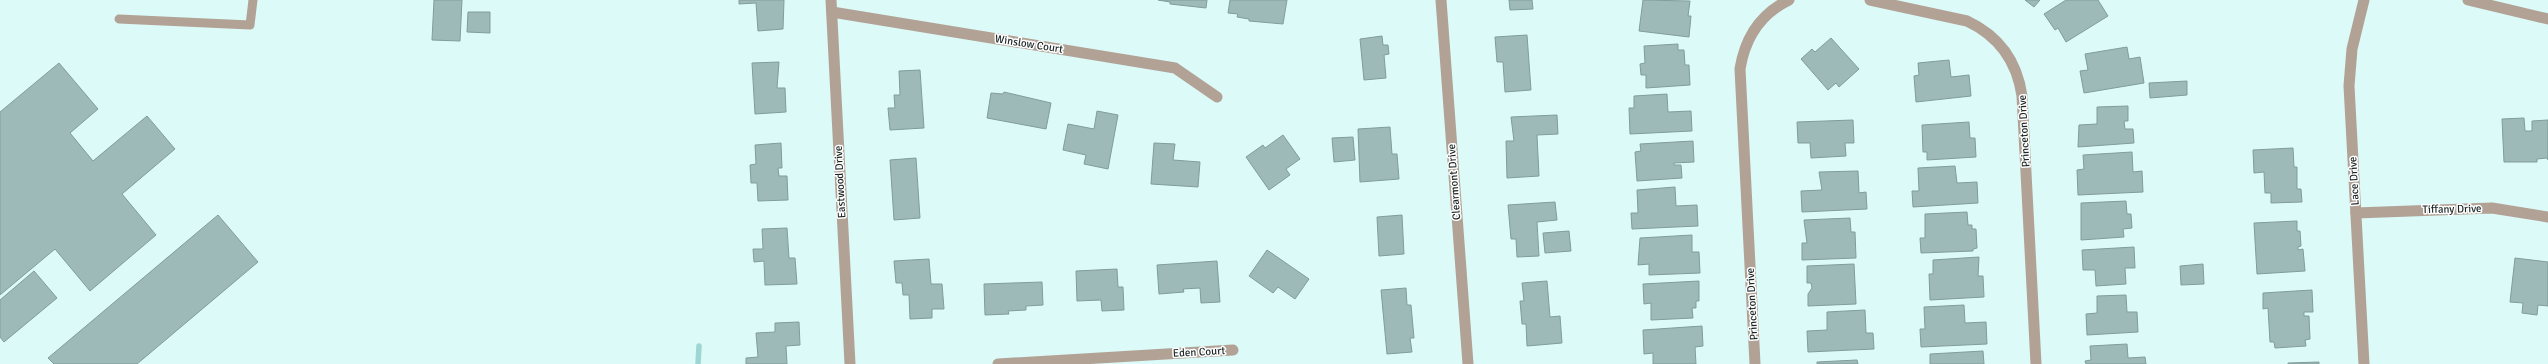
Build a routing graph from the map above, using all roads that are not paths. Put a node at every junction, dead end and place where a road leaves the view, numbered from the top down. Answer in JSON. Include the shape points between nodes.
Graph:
{"nodes":[{"id":1,"x":253,"y":0,"type":"edge"},
{"id":2,"x":831,"y":0,"type":"edge"},
{"id":3,"x":1441,"y":0,"type":"edge"},
{"id":4,"x":1789,"y":0,"type":"edge"},
{"id":5,"x":2364,"y":0,"type":"edge"},
{"id":6,"x":2468,"y":0,"type":"edge"},
{"id":7,"x":1876,"y":1,"type":"edge"},
{"id":8,"x":1902,"y":3,"type":"edge"},
{"id":9,"x":832,"y":12,"type":"junction"},
{"id":10,"x":120,"y":19,"type":"dead end"},
{"id":11,"x":2548,"y":19,"type":"edge"},
{"id":12,"x":1217,"y":97,"type":"dead end"},
{"id":13,"x":2356,"y":213,"type":"junction"},
{"id":14,"x":2548,"y":217,"type":"edge"},
{"id":15,"x":1232,"y":350,"type":"dead end"},
{"id":16,"x":850,"y":364,"type":"edge"},
{"id":17,"x":998,"y":364,"type":"edge"},
{"id":18,"x":1468,"y":364,"type":"edge"},
{"id":19,"x":1755,"y":364,"type":"edge"},
{"id":20,"x":2036,"y":364,"type":"edge"},
{"id":21,"x":2364,"y":364,"type":"edge"}],
"edges":[{"from":1,"to":10,"type":"lane","via":[[250,25]]},
{"from":2,"to":9,"type":"street","name":"Eastwood Drive"},
{"from":3,"to":18,"type":"street","name":"Clearmont Drive"},
{"from":4,"to":19,"type":"street","name":"Princeton Drive","via":[[1769,12],[1752,32],[1746,44],[1740,69]]},
{"from":5,"to":13,"type":"street","name":"Lace Drive","via":[[2350,67]]},
{"from":6,"to":11,"type":"street"},
{"from":7,"to":8,"type":"street","name":"Princeton Drive"},
{"from":8,"to":20,"type":"street","name":"Princeton Drive","via":[[1980,27],[2002,45],[2016,69],[2022,96]]},
{"from":9,"to":12,"type":"street","name":"Winslow Court","via":[[1175,68]]},
{"from":9,"to":16,"type":"street","name":"Eastwood Drive"},
{"from":13,"to":14,"type":"street","name":"Tiffany Drive","via":[[2492,208]]},
{"from":13,"to":21,"type":"street","name":"Lace Drive"},
{"from":15,"to":17,"type":"street","name":"Eden Court"}]}
